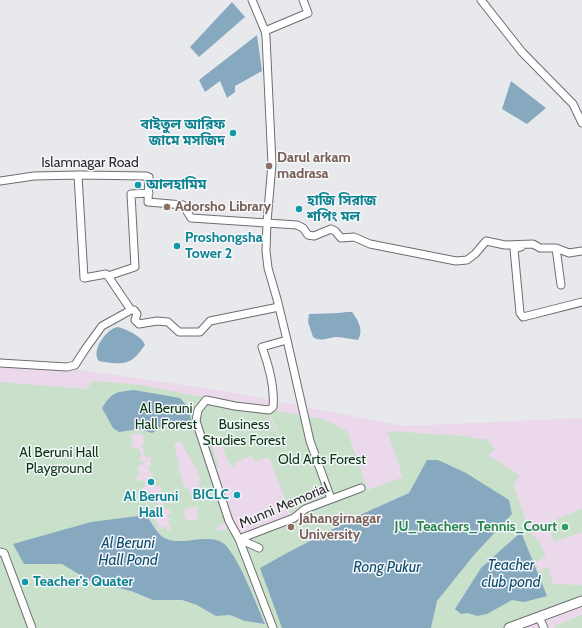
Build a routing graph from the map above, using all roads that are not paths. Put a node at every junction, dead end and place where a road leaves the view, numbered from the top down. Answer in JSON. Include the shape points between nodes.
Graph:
{"nodes":[{"id":1,"x":252,"y":0,"type":"edge"},
{"id":2,"x":303,"y":0,"type":"edge"},
{"id":3,"x":481,"y":0,"type":"edge"},
{"id":4,"x":265,"y":32,"type":"junction"},
{"id":5,"x":582,"y":123,"type":"edge"},
{"id":6,"x":78,"y":175,"type":"junction"},
{"id":7,"x":0,"y":182,"type":"edge"},
{"id":8,"x":149,"y":193,"type":"junction"},
{"id":9,"x":267,"y":222,"type":"junction"},
{"id":10,"x":527,"y":245,"type":"junction"},
{"id":11,"x":556,"y":248,"type":"junction"},
{"id":12,"x":582,"y":251,"type":"edge"},
{"id":13,"x":108,"y":276,"type":"junction"},
{"id":14,"x":561,"y":285,"type":"dead end"},
{"id":15,"x":582,"y":302,"type":"edge"},
{"id":16,"x":279,"y":307,"type":"junction"},
{"id":17,"x":131,"y":310,"type":"junction"},
{"id":18,"x":287,"y":340,"type":"junction"},
{"id":19,"x":0,"y":363,"type":"edge"},
{"id":20,"x":361,"y":488,"type":"dead end"},
{"id":21,"x":331,"y":499,"type":"junction"},
{"id":22,"x":239,"y":539,"type":"junction"},
{"id":23,"x":259,"y":548,"type":"dead end"},
{"id":24,"x":0,"y":552,"type":"edge"},
{"id":25,"x":582,"y":602,"type":"edge"},
{"id":26,"x":539,"y":617,"type":"junction"},
{"id":27,"x":32,"y":628,"type":"edge"},
{"id":28,"x":274,"y":628,"type":"edge"},
{"id":29,"x":509,"y":628,"type":"edge"},
{"id":30,"x":544,"y":628,"type":"edge"}],
"edges":[{"from":1,"to":4,"type":"street"},
{"from":2,"to":4,"type":"street","via":[[308,13]]},
{"from":3,"to":5,"type":"street","via":[[522,52],[573,104]]},
{"from":4,"to":9,"type":"street","via":[[272,164]]},
{"from":6,"to":7,"type":"street","name":"Islamnagar Road","via":[[34,176]]},
{"from":6,"to":8,"type":"street","name":"Islamnagar Road","via":[[146,176]]},
{"from":6,"to":13,"type":"street","via":[[84,278],[106,274]]},
{"from":8,"to":9,"type":"street","name":"Islamnagar Road","via":[[148,202],[183,205],[191,218]]},
{"from":8,"to":13,"type":"street","via":[[131,194],[135,267]]},
{"from":9,"to":10,"type":"street","name":"Islamnagar Road","via":[[297,225],[308,235],[314,236],[331,229],[341,238],[354,237],[370,244],[456,261],[467,260],[486,241],[505,245]]},
{"from":9,"to":16,"type":"street","via":[[268,268]]},
{"from":10,"to":11,"type":"street"},
{"from":10,"to":15,"type":"street","via":[[514,249],[520,313],[523,317]]},
{"from":11,"to":12,"type":"street","via":[[568,253]]},
{"from":11,"to":14,"type":"street"},
{"from":13,"to":17,"type":"street"},
{"from":16,"to":17,"type":"street","via":[[210,321],[200,332],[179,332],[168,322],[139,324],[135,320],[134,310]]},
{"from":16,"to":18,"type":"street"},
{"from":17,"to":19,"type":"street","via":[[102,326],[76,365],[67,367]]},
{"from":18,"to":21,"type":"street","via":[[310,441]]},
{"from":18,"to":22,"type":"street","via":[[262,347],[269,367],[273,407],[269,410],[206,400],[198,410],[196,421],[204,451],[229,521]]},
{"from":20,"to":21,"type":"street","name":"Munni Memorial"},
{"from":21,"to":22,"type":"street","name":"Munni Memorial","via":[[305,509],[294,518]]},
{"from":22,"to":23,"type":"street"},
{"from":22,"to":28,"type":"street","name":"Munni Memorial"},
{"from":24,"to":27,"type":"street","via":[[4,554]]},
{"from":25,"to":26,"type":"street"},
{"from":26,"to":29,"type":"street"},
{"from":26,"to":30,"type":"street"}]}
